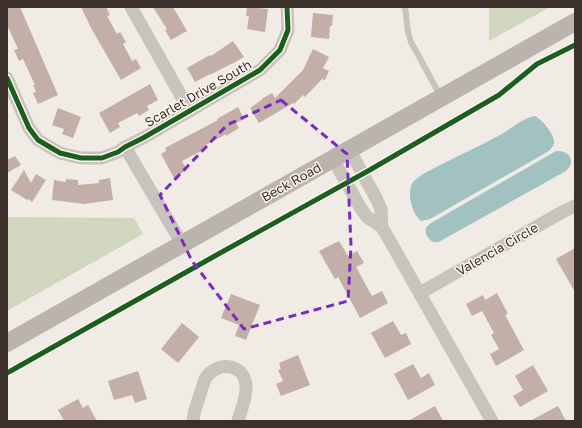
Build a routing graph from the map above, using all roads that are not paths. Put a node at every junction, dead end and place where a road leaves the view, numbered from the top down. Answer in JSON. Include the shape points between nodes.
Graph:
{"nodes":[{"id":1,"x":131,"y":7,"type":"edge"},
{"id":2,"x":288,"y":7,"type":"edge"},
{"id":3,"x":405,"y":7,"type":"edge"},
{"id":4,"x":575,"y":22,"type":"edge"},
{"id":5,"x":7,"y":78,"type":"edge"},
{"id":6,"x":441,"y":97,"type":"junction"},
{"id":7,"x":190,"y":111,"type":"junction"},
{"id":8,"x":125,"y":148,"type":"junction"},
{"id":9,"x":349,"y":149,"type":"junction"},
{"id":10,"x":333,"y":159,"type":"junction"},
{"id":11,"x":575,"y":206,"type":"edge"},
{"id":12,"x":382,"y":227,"type":"junction"},
{"id":13,"x":182,"y":244,"type":"junction"},
{"id":14,"x":420,"y":293,"type":"junction"},
{"id":15,"x":7,"y":343,"type":"edge"},
{"id":16,"x":193,"y":421,"type":"edge"},
{"id":17,"x":238,"y":421,"type":"edge"},
{"id":18,"x":492,"y":421,"type":"edge"}],
"edges":[{"from":1,"to":7,"type":"street"},
{"from":2,"to":7,"type":"street","name":"Scarlet Drive South","via":[[288,30],[280,50],[260,70]]},
{"from":3,"to":6,"type":"lane","via":[[411,42]]},
{"from":4,"to":6,"type":"main road","name":"Beck Road"},
{"from":5,"to":8,"type":"street","name":"Scarlet Drive South","via":[[29,128],[38,140],[60,154],[102,158]]},
{"from":6,"to":9,"type":"main road","name":"Beck Road"},
{"from":7,"to":8,"type":"street","name":"Scarlet Drive South"},
{"from":8,"to":13,"type":"street"},
{"from":9,"to":10,"type":"main road","name":"Beck Road"},
{"from":9,"to":12,"type":"street","via":[[381,209]]},
{"from":10,"to":12,"type":"street","via":[[367,217]]},
{"from":10,"to":13,"type":"main road","name":"Beck Road"},
{"from":11,"to":14,"type":"street","name":"Valencia Circle"},
{"from":12,"to":14,"type":"street"},
{"from":13,"to":15,"type":"main road","name":"Beck Road"},
{"from":14,"to":18,"type":"street"},
{"from":16,"to":17,"type":"street","via":[[208,374],[226,366],[238,371],[246,384]]}]}
